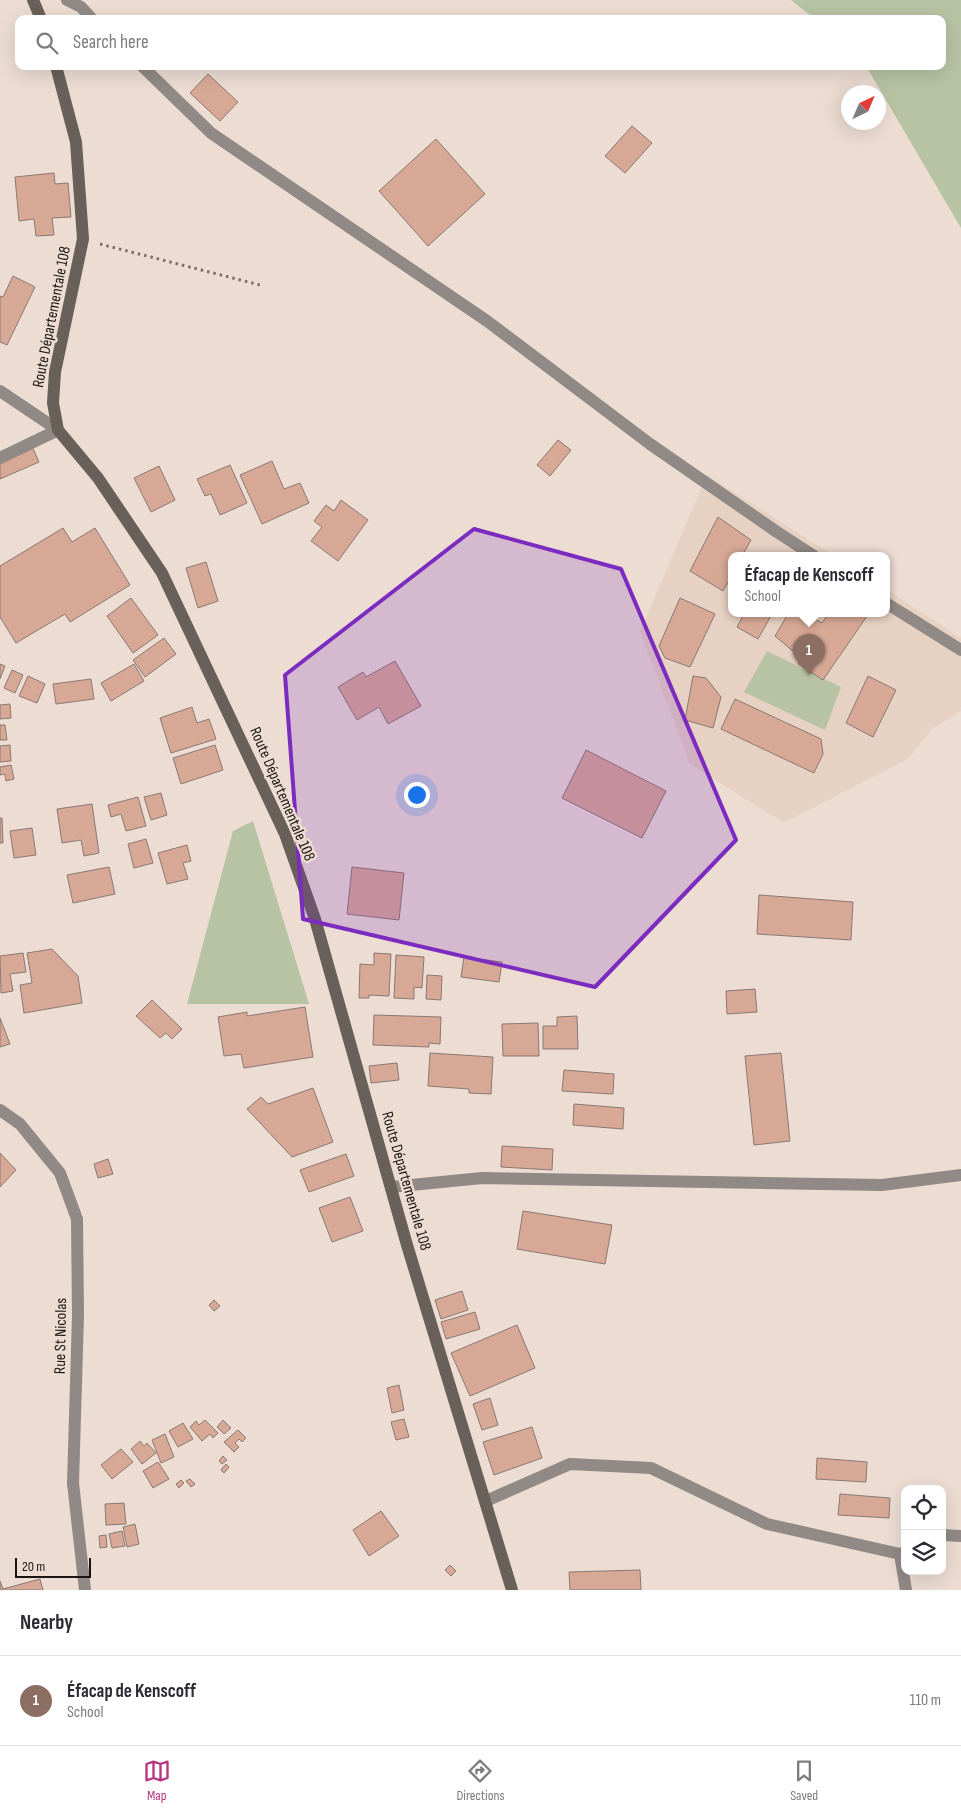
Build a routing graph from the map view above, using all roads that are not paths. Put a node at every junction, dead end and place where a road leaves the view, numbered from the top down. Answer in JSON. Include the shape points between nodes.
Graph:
{"nodes":[{"id":1,"x":33,"y":0,"type":"edge"},
{"id":2,"x":67,"y":0,"type":"edge"},
{"id":3,"x":39,"y":15,"type":"edge"},
{"id":4,"x":88,"y":15,"type":"edge"},
{"id":5,"x":57,"y":70,"type":"edge"},
{"id":6,"x":146,"y":70,"type":"edge"},
{"id":7,"x":0,"y":391,"type":"edge"},
{"id":8,"x":58,"y":430,"type":"junction"},
{"id":9,"x":0,"y":458,"type":"edge"},
{"id":10,"x":808,"y":552,"type":"edge"},
{"id":11,"x":890,"y":605,"type":"edge"},
{"id":12,"x":961,"y":650,"type":"edge"},
{"id":13,"x":0,"y":1110,"type":"edge"},
{"id":14,"x":961,"y":1175,"type":"edge"},
{"id":15,"x":391,"y":1187,"type":"junction"},
{"id":16,"x":486,"y":1501,"type":"junction"},
{"id":17,"x":946,"y":1535,"type":"edge"},
{"id":18,"x":961,"y":1536,"type":"edge"},
{"id":19,"x":901,"y":1553,"type":"edge"},
{"id":20,"x":904,"y":1575,"type":"edge"},
{"id":21,"x":85,"y":1590,"type":"edge"},
{"id":22,"x":512,"y":1590,"type":"edge"},
{"id":23,"x":906,"y":1590,"type":"edge"}],
"edges":[{"from":1,"to":3,"type":"main road"},
{"from":2,"to":4,"type":"street"},
{"from":5,"to":8,"type":"main road","name":"Route Départementale 108","via":[[76,142],[83,239],[55,372],[53,403]]},
{"from":6,"to":10,"type":"street","via":[[211,133],[487,321],[650,444]]},
{"from":7,"to":8,"type":"street"},
{"from":8,"to":9,"type":"street"},
{"from":8,"to":15,"type":"main road","name":"Route Départementale 108","via":[[98,478],[162,573],[285,834],[315,919]]},
{"from":11,"to":12,"type":"street"},
{"from":13,"to":21,"type":"street","name":"Rue St Nicolas","via":[[20,1124],[60,1173],[77,1219],[73,1483]]},
{"from":14,"to":15,"type":"street","via":[[882,1185],[482,1178]]},
{"from":15,"to":16,"type":"main road","name":"Route Départementale 108"},
{"from":16,"to":19,"type":"street","via":[[570,1464],[651,1468],[767,1524]]},
{"from":16,"to":22,"type":"main road","name":"Route Départementale 108"},
{"from":17,"to":18,"type":"street"},
{"from":20,"to":23,"type":"street"}]}
